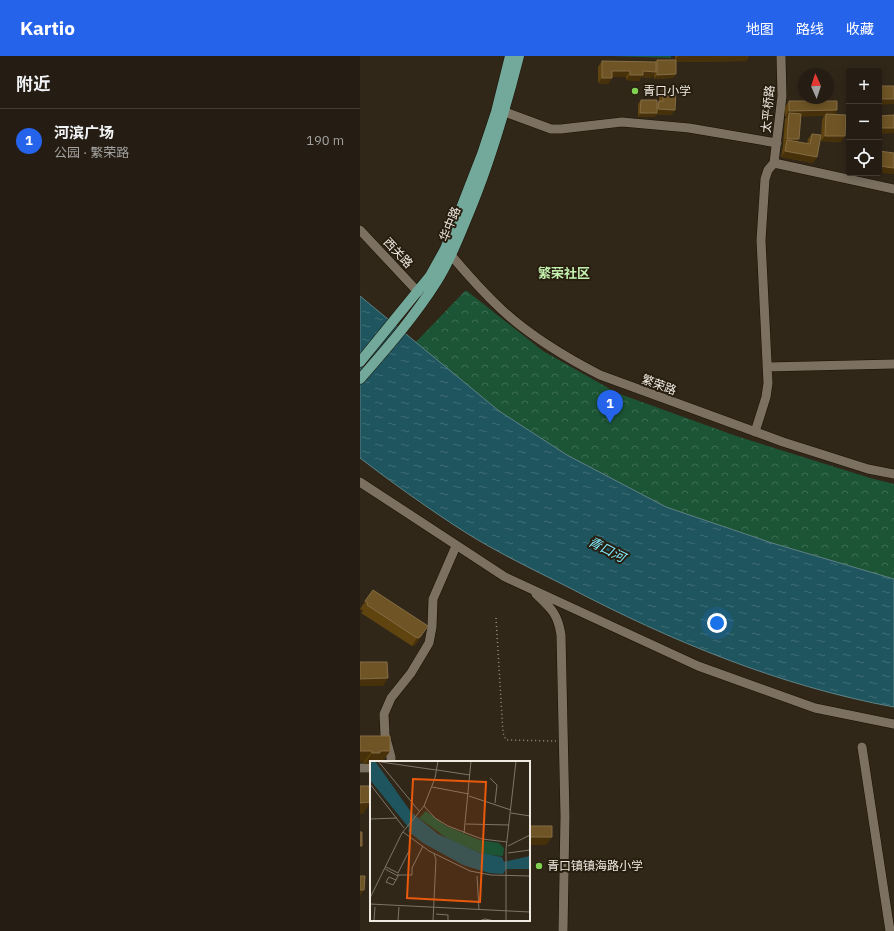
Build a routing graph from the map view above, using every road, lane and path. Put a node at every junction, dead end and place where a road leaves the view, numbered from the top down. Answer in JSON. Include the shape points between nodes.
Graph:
{"nodes":[{"id":1,"x":510,"y":56,"type":"edge"},
{"id":2,"x":519,"y":56,"type":"edge"},
{"id":3,"x":781,"y":56,"type":"edge"},
{"id":4,"x":505,"y":112,"type":"junction"},
{"id":5,"x":777,"y":143,"type":"junction"},
{"id":6,"x":774,"y":163,"type":"junction"},
{"id":7,"x":894,"y":189,"type":"edge"},
{"id":8,"x":360,"y":230,"type":"edge"},
{"id":9,"x":451,"y":255,"type":"junction"},
{"id":10,"x":418,"y":292,"type":"junction"},
{"id":11,"x":360,"y":362,"type":"edge"},
{"id":12,"x":894,"y":364,"type":"edge"},
{"id":13,"x":766,"y":367,"type":"junction"},
{"id":14,"x":360,"y":379,"type":"edge"},
{"id":15,"x":755,"y":432,"type":"junction"},
{"id":16,"x":894,"y":474,"type":"edge"},
{"id":17,"x":360,"y":482,"type":"edge"},
{"id":18,"x":456,"y":546,"type":"junction"},
{"id":19,"x":531,"y":589,"type":"junction"},
{"id":20,"x":496,"y":618,"type":"dead end"},
{"id":21,"x":894,"y":724,"type":"edge"},
{"id":22,"x":563,"y":741,"type":"junction"},
{"id":23,"x":862,"y":747,"type":"dead end"},
{"id":24,"x":390,"y":761,"type":"edge"},
{"id":25,"x":563,"y":931,"type":"edge"},
{"id":26,"x":890,"y":931,"type":"edge"}],
"edges":[{"from":1,"to":10,"type":"main road","name":"华中路","via":[[496,112],[471,184],[445,249]]},
{"from":2,"to":4,"type":"main road","name":"华中路"},
{"from":3,"to":5,"type":"street","name":"太平桥路","via":[[782,96]]},
{"from":4,"to":5,"type":"street","via":[[551,129],[622,122],[689,128]]},
{"from":4,"to":9,"type":"main road","name":"华中路","via":[[480,188]]},
{"from":5,"to":6,"type":"street","name":"太平桥路"},
{"from":6,"to":7,"type":"street"},
{"from":6,"to":13,"type":"street","name":"太平桥路","via":[[765,179],[761,240]]},
{"from":8,"to":10,"type":"street","name":"西关路"},
{"from":9,"to":14,"type":"main road","name":"华中路","via":[[438,281],[404,328]]},
{"from":9,"to":15,"type":"street","name":"繁荣路","via":[[502,310],[574,362],[634,389]]},
{"from":10,"to":11,"type":"main road","name":"华中路"},
{"from":12,"to":13,"type":"street"},
{"from":13,"to":15,"type":"street","name":"太平桥路","via":[[766,397]]},
{"from":15,"to":16,"type":"street","name":"繁荣路","via":[[846,462]]},
{"from":17,"to":18,"type":"street"},
{"from":18,"to":19,"type":"street","via":[[497,572]]},
{"from":18,"to":24,"type":"street","via":[[433,599],[430,643],[391,698],[384,714],[383,722]]},
{"from":19,"to":21,"type":"street","via":[[710,671],[815,708]]},
{"from":19,"to":22,"type":"street","via":[[555,613],[560,623]]},
{"from":20,"to":22,"type":"path","via":[[506,740]]},
{"from":22,"to":25,"type":"street"},
{"from":23,"to":26,"type":"street"}]}
